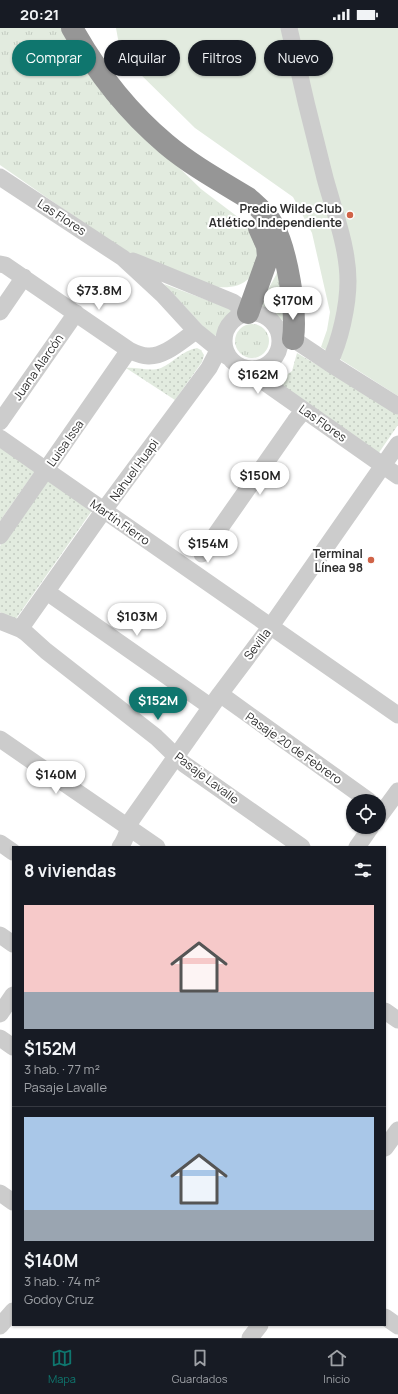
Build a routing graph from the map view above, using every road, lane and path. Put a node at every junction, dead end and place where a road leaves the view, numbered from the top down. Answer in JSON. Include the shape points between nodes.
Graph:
{"nodes":[{"id":1,"x":72,"y":28,"type":"edge"},
{"id":2,"x":289,"y":28,"type":"edge"},
{"id":3,"x":192,"y":163,"type":"junction"},
{"id":4,"x":0,"y":177,"type":"edge"},
{"id":5,"x":123,"y":258,"type":"junction"},
{"id":6,"x":2,"y":264,"type":"edge"},
{"id":7,"x":24,"y":277,"type":"junction"},
{"id":8,"x":0,"y":312,"type":"edge"},
{"id":9,"x":76,"y":313,"type":"junction"},
{"id":10,"x":248,"y":313,"type":"junction"},
{"id":11,"x":196,"y":331,"type":"junction"},
{"id":12,"x":285,"y":333,"type":"junction"},
{"id":13,"x":224,"y":349,"type":"junction"},
{"id":14,"x":129,"y":350,"type":"junction"},
{"id":15,"x":329,"y":363,"type":"junction"},
{"id":16,"x":248,"y":370,"type":"junction"},
{"id":17,"x":398,"y":406,"type":"edge"},
{"id":18,"x":304,"y":410,"type":"junction"},
{"id":19,"x":0,"y":422,"type":"edge"},
{"id":20,"x":0,"y":438,"type":"edge"},
{"id":21,"x":398,"y":444,"type":"edge"},
{"id":22,"x":383,"y":466,"type":"junction"},
{"id":23,"x":46,"y":470,"type":"junction"},
{"id":24,"x":398,"y":476,"type":"edge"},
{"id":25,"x":104,"y":510,"type":"junction"},
{"id":26,"x":0,"y":536,"type":"edge"},
{"id":27,"x":202,"y":554,"type":"dead end"},
{"id":28,"x":47,"y":592,"type":"junction"},
{"id":29,"x":0,"y":621,"type":"edge"},
{"id":30,"x":271,"y":626,"type":"junction"},
{"id":31,"x":20,"y":629,"type":"junction"},
{"id":32,"x":215,"y":701,"type":"junction"},
{"id":33,"x":398,"y":716,"type":"edge"},
{"id":34,"x":0,"y":739,"type":"edge"},
{"id":35,"x":176,"y":756,"type":"junction"},
{"id":36,"x":398,"y":791,"type":"edge"},
{"id":37,"x":358,"y":794,"type":"edge"},
{"id":38,"x":386,"y":805,"type":"edge"},
{"id":39,"x":128,"y":827,"type":"junction"},
{"id":40,"x":367,"y":834,"type":"edge"},
{"id":41,"x":0,"y":843,"type":"edge"},
{"id":42,"x":121,"y":846,"type":"edge"},
{"id":43,"x":156,"y":846,"type":"edge"},
{"id":44,"x":301,"y":846,"type":"edge"},
{"id":45,"x":358,"y":846,"type":"edge"},
{"id":46,"x":12,"y":851,"type":"edge"},
{"id":47,"x":0,"y":935,"type":"edge"},
{"id":48,"x":12,"y":943,"type":"edge"},
{"id":49,"x":12,"y":996,"type":"edge"},
{"id":50,"x":386,"y":1011,"type":"edge"},
{"id":51,"x":0,"y":1014,"type":"edge"},
{"id":52,"x":398,"y":1020,"type":"edge"},
{"id":53,"x":0,"y":1038,"type":"edge"},
{"id":54,"x":12,"y":1046,"type":"edge"},
{"id":55,"x":398,"y":1130,"type":"edge"},
{"id":56,"x":386,"y":1147,"type":"edge"},
{"id":57,"x":0,"y":1193,"type":"edge"},
{"id":58,"x":12,"y":1201,"type":"edge"},
{"id":59,"x":12,"y":1312,"type":"edge"},
{"id":60,"x":386,"y":1318,"type":"edge"},
{"id":61,"x":0,"y":1326,"type":"edge"},
{"id":62,"x":259,"y":1326,"type":"edge"},
{"id":63,"x":398,"y":1326,"type":"edge"},
{"id":64,"x":250,"y":1338,"type":"edge"}],
"edges":[{"from":1,"to":3,"type":"highway","via":[[96,67],[121,99],[152,132]]},
{"from":2,"to":15,"type":"street","via":[[310,121],[346,255],[346,302],[336,348]]},
{"from":3,"to":10,"type":"highway","via":[[248,212],[265,239],[268,257]]},
{"from":3,"to":12,"type":"highway","via":[[252,202],[273,224],[286,260],[295,318]]},
{"from":4,"to":5,"type":"street","name":"Las Flores"},
{"from":5,"to":10,"type":"street","name":"Las Flores","via":[[233,302]]},
{"from":5,"to":11,"type":"street","name":"Las Flores","via":[[163,295]]},
{"from":6,"to":7,"type":"street"},
{"from":7,"to":8,"type":"street"},
{"from":7,"to":9,"type":"street"},
{"from":9,"to":14,"type":"street"},
{"from":9,"to":19,"type":"street","name":"Juana Alarcón"},
{"from":10,"to":12,"type":"street","via":[[264,316]]},
{"from":10,"to":13,"type":"street","via":[[240,315],[228,326]]},
{"from":11,"to":13,"type":"street","name":"Las Flores"},
{"from":11,"to":14,"type":"street","via":[[154,356],[139,355]]},
{"from":12,"to":15,"type":"street"},
{"from":12,"to":16,"type":"street","via":[[276,357],[270,363],[263,368]]},
{"from":13,"to":16,"type":"street","via":[[233,363]]},
{"from":13,"to":25,"type":"street","name":"Nahuel Huapi"},
{"from":14,"to":23,"type":"street","name":"Luisa Issa"},
{"from":15,"to":17,"type":"street"},
{"from":16,"to":18,"type":"street","name":"Las Flores"},
{"from":18,"to":22,"type":"street","name":"Las Flores"},
{"from":18,"to":27,"type":"street"},
{"from":20,"to":23,"type":"street","name":"Martín Fierro"},
{"from":21,"to":22,"type":"street","name":"Sevilla"},
{"from":22,"to":24,"type":"street","name":"Las Flores"},
{"from":22,"to":30,"type":"street","name":"Sevilla"},
{"from":23,"to":25,"type":"street","name":"Martín Fierro"},
{"from":23,"to":26,"type":"street","name":"Luisa Issa"},
{"from":25,"to":28,"type":"street","name":"Nahuel Huapi"},
{"from":25,"to":30,"type":"street","name":"Martín Fierro"},
{"from":28,"to":31,"type":"street","name":"Nahuel Huapi"},
{"from":28,"to":32,"type":"street","name":"Pasaje 20 de Febrero"},
{"from":29,"to":31,"type":"street","name":"Pasaje Lavalle"},
{"from":30,"to":32,"type":"street","name":"Sevilla"},
{"from":30,"to":33,"type":"street","name":"Martín Fierro"},
{"from":31,"to":35,"type":"street","name":"Pasaje Lavalle","via":[[156,737]]},
{"from":32,"to":35,"type":"street","name":"Sevilla"},
{"from":32,"to":37,"type":"street","name":"Pasaje 20 de Febrero"},
{"from":34,"to":39,"type":"street"},
{"from":35,"to":39,"type":"street","name":"Sevilla"},
{"from":35,"to":44,"type":"street","name":"Pasaje Lavalle"},
{"from":36,"to":38,"type":"street"},
{"from":39,"to":42,"type":"street","name":"Sevilla","via":[[127,836]]},
{"from":39,"to":43,"type":"street"},
{"from":40,"to":45,"type":"street"},
{"from":41,"to":46,"type":"street"},
{"from":47,"to":48,"type":"street"},
{"from":49,"to":51,"type":"street"},
{"from":50,"to":52,"type":"street"},
{"from":53,"to":54,"type":"street"},
{"from":55,"to":56,"type":"street"},
{"from":57,"to":58,"type":"street"},
{"from":59,"to":61,"type":"street"},
{"from":60,"to":63,"type":"street"},
{"from":62,"to":64,"type":"street"}]}
